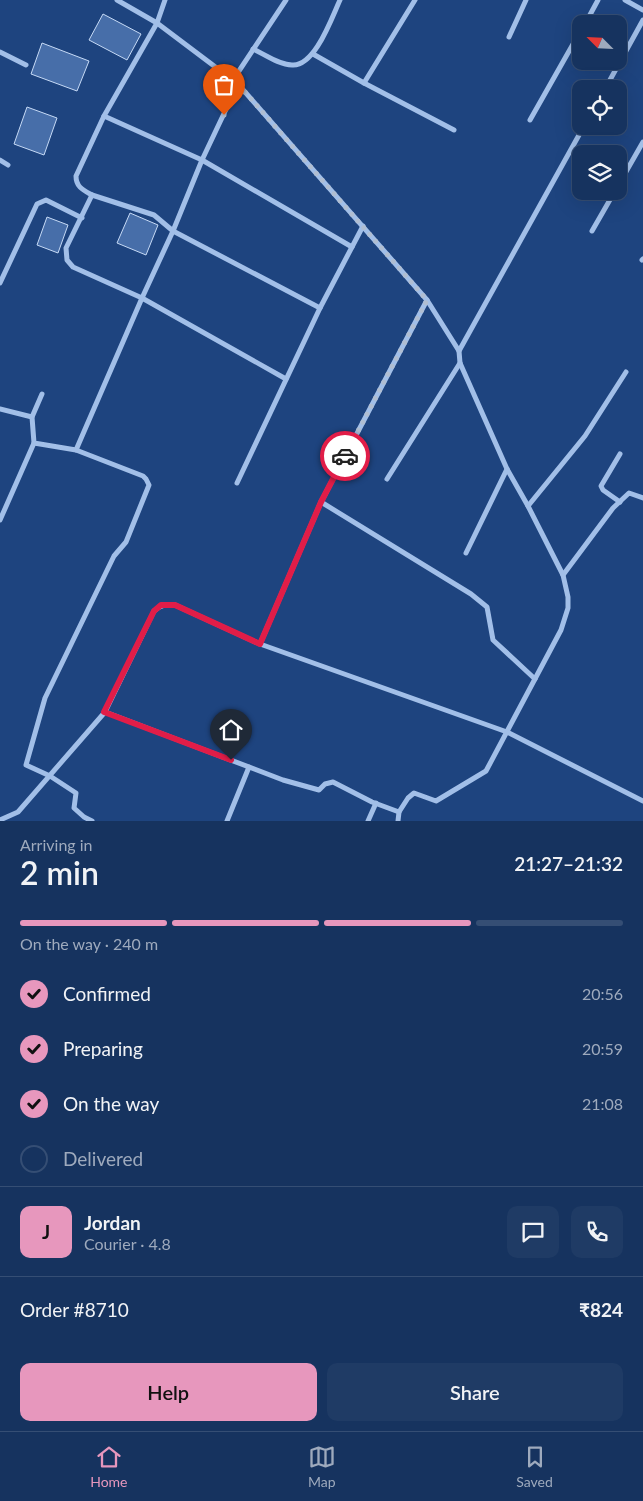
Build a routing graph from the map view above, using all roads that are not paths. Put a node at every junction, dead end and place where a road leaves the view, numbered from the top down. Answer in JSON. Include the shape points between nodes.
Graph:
{"nodes":[{"id":1,"x":117,"y":0,"type":"edge"},
{"id":2,"x":165,"y":0,"type":"edge"},
{"id":3,"x":286,"y":0,"type":"edge"},
{"id":4,"x":340,"y":0,"type":"edge"},
{"id":5,"x":415,"y":0,"type":"edge"},
{"id":6,"x":526,"y":0,"type":"edge"},
{"id":7,"x":598,"y":0,"type":"edge"},
{"id":8,"x":625,"y":0,"type":"edge"},
{"id":9,"x":643,"y":10,"type":"edge"},
{"id":10,"x":590,"y":15,"type":"edge"},
{"id":11,"x":643,"y":20,"type":"edge"},
{"id":12,"x":157,"y":23,"type":"junction"},
{"id":13,"x":509,"y":37,"type":"dead end"},
{"id":14,"x":572,"y":46,"type":"edge"},
{"id":15,"x":253,"y":49,"type":"junction"},
{"id":16,"x":0,"y":52,"type":"edge"},
{"id":17,"x":313,"y":54,"type":"junction"},
{"id":18,"x":26,"y":65,"type":"dead end"},
{"id":19,"x":233,"y":80,"type":"junction"},
{"id":20,"x":610,"y":80,"type":"edge"},
{"id":21,"x":364,"y":83,"type":"junction"},
{"id":22,"x":238,"y":84,"type":"junction"},
{"id":23,"x":104,"y":116,"type":"junction"},
{"id":24,"x":530,"y":120,"type":"dead end"},
{"id":25,"x":454,"y":130,"type":"dead end"},
{"id":26,"x":579,"y":135,"type":"edge"},
{"id":27,"x":643,"y":142,"type":"edge"},
{"id":28,"x":0,"y":160,"type":"edge"},
{"id":29,"x":202,"y":160,"type":"junction"},
{"id":30,"x":8,"y":165,"type":"dead end"},
{"id":31,"x":627,"y":170,"type":"edge"},
{"id":32,"x":92,"y":195,"type":"junction"},
{"id":33,"x":609,"y":200,"type":"edge"},
{"id":34,"x":82,"y":218,"type":"junction"},
{"id":35,"x":363,"y":226,"type":"junction"},
{"id":36,"x":173,"y":231,"type":"junction"},
{"id":37,"x":592,"y":231,"type":"dead end"},
{"id":38,"x":352,"y":247,"type":"junction"},
{"id":39,"x":0,"y":283,"type":"edge"},
{"id":40,"x":142,"y":298,"type":"junction"},
{"id":41,"x":427,"y":300,"type":"junction"},
{"id":42,"x":320,"y":308,"type":"junction"},
{"id":43,"x":459,"y":351,"type":"junction"},
{"id":44,"x":460,"y":363,"type":"junction"},
{"id":45,"x":626,"y":372,"type":"dead end"},
{"id":46,"x":286,"y":379,"type":"junction"},
{"id":47,"x":42,"y":394,"type":"dead end"},
{"id":48,"x":0,"y":409,"type":"edge"},
{"id":49,"x":32,"y":417,"type":"junction"},
{"id":50,"x":34,"y":443,"type":"junction"},
{"id":51,"x":76,"y":450,"type":"junction"},
{"id":52,"x":620,"y":454,"type":"dead end"},
{"id":53,"x":506,"y":469,"type":"junction"},
{"id":54,"x":387,"y":479,"type":"dead end"},
{"id":55,"x":237,"y":483,"type":"dead end"},
{"id":56,"x":643,"y":498,"type":"edge"},
{"id":57,"x":321,"y":502,"type":"junction"},
{"id":58,"x":620,"y":502,"type":"junction"},
{"id":59,"x":528,"y":506,"type":"junction"},
{"id":60,"x":0,"y":520,"type":"edge"},
{"id":61,"x":466,"y":552,"type":"dead end"},
{"id":62,"x":563,"y":575,"type":"junction"},
{"id":63,"x":260,"y":644,"type":"junction"},
{"id":64,"x":535,"y":679,"type":"junction"},
{"id":65,"x":104,"y":712,"type":"junction"},
{"id":66,"x":507,"y":732,"type":"junction"},
{"id":67,"x":249,"y":767,"type":"junction"},
{"id":68,"x":50,"y":776,"type":"junction"},
{"id":69,"x":643,"y":799,"type":"edge"},
{"id":70,"x":376,"y":803,"type":"junction"},
{"id":71,"x":399,"y":812,"type":"junction"},
{"id":72,"x":0,"y":820,"type":"edge"},
{"id":73,"x":92,"y":821,"type":"edge"},
{"id":74,"x":227,"y":821,"type":"edge"},
{"id":75,"x":368,"y":821,"type":"edge"},
{"id":76,"x":398,"y":821,"type":"edge"}],
"edges":[{"from":1,"to":12,"type":"street"},
{"from":2,"to":12,"type":"street"},
{"from":3,"to":15,"type":"street"},
{"from":4,"to":17,"type":"street"},
{"from":5,"to":21,"type":"street"},
{"from":6,"to":13,"type":"street"},
{"from":7,"to":10,"type":"street"},
{"from":8,"to":9,"type":"street"},
{"from":11,"to":20,"type":"street"},
{"from":12,"to":19,"type":"street"},
{"from":12,"to":23,"type":"street"},
{"from":14,"to":24,"type":"street"},
{"from":15,"to":17,"type":"street","via":[[292,66],[302,64]]},
{"from":15,"to":19,"type":"street"},
{"from":16,"to":18,"type":"street"},
{"from":17,"to":21,"type":"street"},
{"from":19,"to":22,"type":"street"},
{"from":21,"to":25,"type":"street"},
{"from":22,"to":29,"type":"street"},
{"from":22,"to":35,"type":"street"},
{"from":23,"to":29,"type":"street"},
{"from":23,"to":32,"type":"street","via":[[76,176],[76,184]]},
{"from":26,"to":43,"type":"street"},
{"from":27,"to":31,"type":"street"},
{"from":28,"to":30,"type":"street"},
{"from":29,"to":36,"type":"street"},
{"from":29,"to":38,"type":"street"},
{"from":32,"to":34,"type":"street"},
{"from":32,"to":36,"type":"street","via":[[154,215]]},
{"from":33,"to":37,"type":"street"},
{"from":34,"to":39,"type":"street","via":[[46,200],[37,204]]},
{"from":34,"to":40,"type":"street","via":[[66,248],[67,260],[73,268]]},
{"from":35,"to":38,"type":"street"},
{"from":35,"to":41,"type":"street"},
{"from":36,"to":40,"type":"street"},
{"from":36,"to":42,"type":"street"},
{"from":38,"to":42,"type":"street"},
{"from":40,"to":46,"type":"street"},
{"from":40,"to":51,"type":"street"},
{"from":41,"to":43,"type":"street"},
{"from":41,"to":57,"type":"street"},
{"from":42,"to":46,"type":"street"},
{"from":43,"to":44,"type":"street"},
{"from":44,"to":53,"type":"street"},
{"from":44,"to":54,"type":"street"},
{"from":45,"to":59,"type":"street","via":[[585,436]]},
{"from":46,"to":55,"type":"street"},
{"from":47,"to":49,"type":"street"},
{"from":48,"to":49,"type":"street"},
{"from":49,"to":50,"type":"street"},
{"from":50,"to":51,"type":"street"},
{"from":50,"to":60,"type":"street"},
{"from":51,"to":68,"type":"street","via":[[143,476],[149,485],[126,542],[114,556],[44,698],[26,765]]},
{"from":52,"to":58,"type":"street","via":[[601,486]]},
{"from":53,"to":59,"type":"street"},
{"from":53,"to":61,"type":"street"},
{"from":56,"to":58,"type":"street","via":[[629,493]]},
{"from":57,"to":63,"type":"street"},
{"from":57,"to":64,"type":"street","via":[[487,607],[493,640]]},
{"from":58,"to":62,"type":"street"},
{"from":59,"to":62,"type":"street"},
{"from":62,"to":64,"type":"street","via":[[568,608],[561,630]]},
{"from":63,"to":65,"type":"street","via":[[175,605],[161,605],[154,611]]},
{"from":63,"to":66,"type":"street"},
{"from":64,"to":66,"type":"street"},
{"from":65,"to":67,"type":"street"},
{"from":65,"to":68,"type":"street"},
{"from":66,"to":69,"type":"street"},
{"from":66,"to":71,"type":"street","via":[[486,772],[436,801],[414,793]]},
{"from":67,"to":70,"type":"street","via":[[319,790],[333,782]]},
{"from":67,"to":74,"type":"street"},
{"from":68,"to":72,"type":"street","via":[[18,812]]},
{"from":68,"to":73,"type":"street","via":[[76,793],[74,808]]},
{"from":70,"to":71,"type":"street"},
{"from":70,"to":75,"type":"street"},
{"from":71,"to":76,"type":"street"}]}
